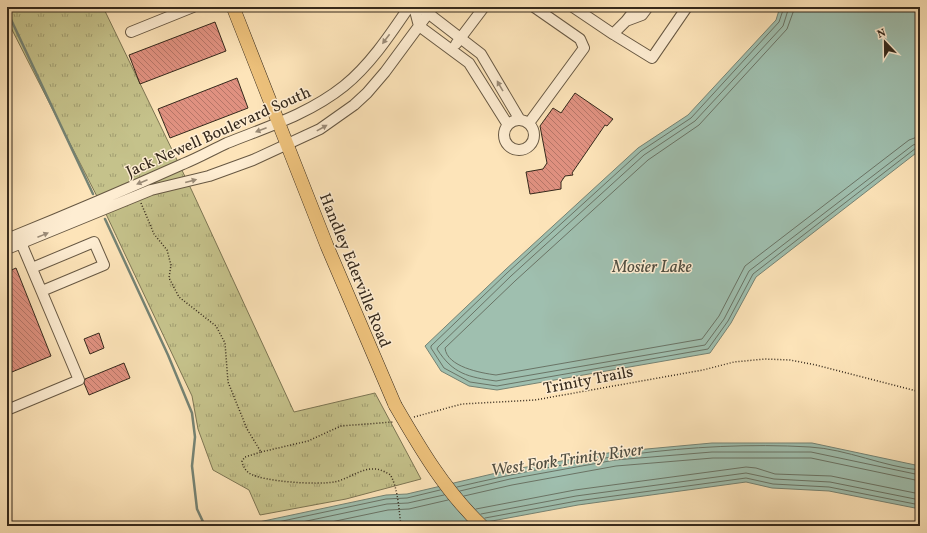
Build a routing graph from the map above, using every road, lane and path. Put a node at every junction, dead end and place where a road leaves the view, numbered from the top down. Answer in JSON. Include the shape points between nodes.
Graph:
{"nodes":[{"id":1,"x":193,"y":7,"type":"edge"},
{"id":2,"x":234,"y":7,"type":"edge"},
{"id":3,"x":409,"y":7,"type":"edge"},
{"id":4,"x":414,"y":7,"type":"edge"},
{"id":5,"x":484,"y":7,"type":"edge"},
{"id":6,"x":534,"y":7,"type":"edge"},
{"id":7,"x":573,"y":7,"type":"edge"},
{"id":8,"x":637,"y":7,"type":"edge"},
{"id":9,"x":648,"y":7,"type":"edge"},
{"id":10,"x":687,"y":7,"type":"edge"},
{"id":11,"x":427,"y":9,"type":"edge"},
{"id":12,"x":626,"y":21,"type":"junction"},
{"id":13,"x":419,"y":26,"type":"junction"},
{"id":14,"x":131,"y":32,"type":"dead end"},
{"id":15,"x":613,"y":34,"type":"junction"},
{"id":16,"x":460,"y":38,"type":"junction"},
{"id":17,"x":452,"y":49,"type":"junction"},
{"id":18,"x":520,"y":120,"type":"junction"},
{"id":19,"x":278,"y":123,"type":"junction"},
{"id":20,"x":529,"y":124,"type":"junction"},
{"id":21,"x":508,"y":125,"type":"junction"},
{"id":22,"x":287,"y":145,"type":"junction"},
{"id":23,"x":138,"y":196,"type":"junction"},
{"id":24,"x":7,"y":239,"type":"edge"},
{"id":25,"x":20,"y":239,"type":"junction"},
{"id":26,"x":7,"y":250,"type":"edge"},
{"id":27,"x":32,"y":268,"type":"junction"},
{"id":28,"x":42,"y":291,"type":"junction"},
{"id":29,"x":920,"y":392,"type":"edge"},
{"id":30,"x":7,"y":410,"type":"edge"},
{"id":31,"x":409,"y":418,"type":"dead end"},
{"id":32,"x":396,"y":421,"type":"dead end"},
{"id":33,"x":261,"y":452,"type":"junction"},
{"id":34,"x":401,"y":526,"type":"edge"},
{"id":35,"x":482,"y":526,"type":"edge"}],
"edges":[{"from":1,"to":14,"type":"street"},
{"from":2,"to":19,"type":"main road","name":"Handley Ederville Road"},
{"from":3,"to":19,"type":"street","name":"Jack Newell Boulevard South","one_way":true,"via":[[386,40],[344,86],[320,103]]},
{"from":4,"to":13,"type":"street"},
{"from":5,"to":16,"type":"street"},
{"from":6,"to":20,"type":"street","via":[[580,39],[584,48]]},
{"from":7,"to":15,"type":"street"},
{"from":8,"to":12,"type":"street"},
{"from":9,"to":12,"type":"street","via":[[642,15]]},
{"from":10,"to":15,"type":"street","via":[[652,58]]},
{"from":11,"to":13,"type":"street","name":"Jack Newell Boulevard South"},
{"from":11,"to":16,"type":"street"},
{"from":12,"to":15,"type":"street"},
{"from":13,"to":17,"type":"street"},
{"from":22,"to":13,"type":"street","name":"Jack Newell Boulevard South","one_way":true,"via":[[320,129],[354,105],[386,72]]},
{"from":16,"to":17,"type":"street"},
{"from":18,"to":16,"type":"street","one_way":true,"via":[[486,60]]},
{"from":17,"to":21,"type":"street","via":[[469,63]]},
{"from":18,"to":20,"type":"street"},
{"from":18,"to":21,"type":"street"},
{"from":19,"to":22,"type":"main road","name":"Handley Ederville Road"},
{"from":19,"to":25,"type":"street","name":"Jack Newell Boulevard South","one_way":true,"via":[[226,144]]},
{"from":20,"to":21,"type":"street","via":[[534,139],[530,145],[520,149],[511,147],[506,141]]},
{"from":23,"to":22,"type":"street","name":"Jack Newell Boulevard South","one_way":true,"via":[[151,190],[209,176]]},
{"from":22,"to":35,"type":"main road","name":"Handley Ederville Road","bridge":true,"via":[[394,405],[424,456],[447,488]]},
{"from":25,"to":23,"type":"street","name":"Jack Newell Boulevard South","one_way":true},
{"from":23,"to":33,"type":"path","via":[[154,234],[167,250],[171,265],[169,278],[179,297],[216,326],[225,343],[228,382],[247,429]]},
{"from":24,"to":25,"type":"street","name":"Jack Newell Boulevard South"},
{"from":25,"to":26,"type":"street","name":"Jack Newell Boulevard South"},
{"from":25,"to":27,"type":"street"},
{"from":27,"to":28,"type":"street"},
{"from":27,"to":28,"type":"street","via":[[94,242],[104,265]]},
{"from":28,"to":30,"type":"street","via":[[79,380]]},
{"from":29,"to":31,"type":"path","name":"Trinity Trails","via":[[816,365],[765,359],[734,362],[703,370],[535,400],[462,404]]},
{"from":32,"to":33,"type":"path","via":[[341,426],[308,441]]},
{"from":33,"to":34,"type":"path","via":[[245,457],[242,461],[248,472],[257,477],[316,483],[334,482],[360,471],[378,469],[391,476]]}]}
